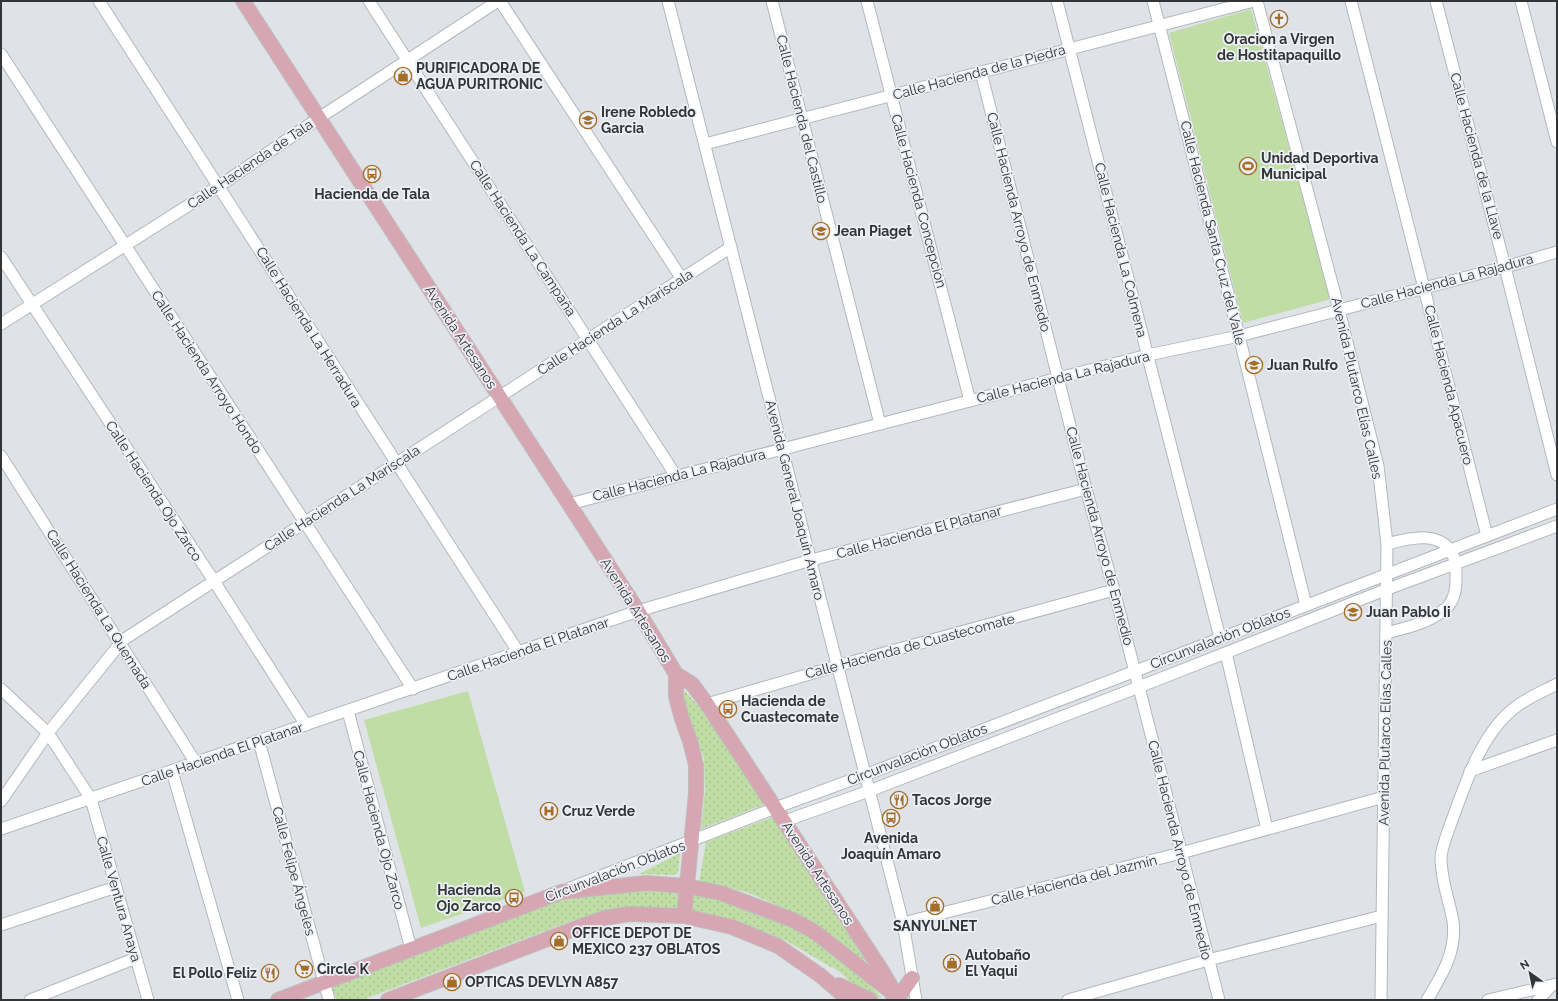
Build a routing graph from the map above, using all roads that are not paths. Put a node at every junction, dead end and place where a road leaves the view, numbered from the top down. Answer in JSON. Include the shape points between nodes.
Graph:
{"nodes":[{"id":1,"x":99,"y":1,"type":"edge"},
{"id":2,"x":244,"y":1,"type":"edge"},
{"id":3,"x":369,"y":1,"type":"edge"},
{"id":4,"x":499,"y":1,"type":"edge"},
{"id":5,"x":668,"y":1,"type":"edge"},
{"id":6,"x":772,"y":1,"type":"edge"},
{"id":7,"x":867,"y":1,"type":"edge"},
{"id":8,"x":1057,"y":1,"type":"edge"},
{"id":9,"x":1153,"y":1,"type":"edge"},
{"id":10,"x":1254,"y":1,"type":"edge"},
{"id":11,"x":1257,"y":1,"type":"edge"},
{"id":12,"x":1351,"y":1,"type":"edge"},
{"id":13,"x":1436,"y":1,"type":"edge"},
{"id":14,"x":1521,"y":1,"type":"edge"},
{"id":15,"x":1159,"y":26,"type":"junction"},
{"id":16,"x":1070,"y":49,"type":"junction"},
{"id":17,"x":1,"y":54,"type":"edge"},
{"id":18,"x":407,"y":60,"type":"junction"},
{"id":19,"x":981,"y":72,"type":"junction"},
{"id":20,"x":891,"y":95,"type":"junction"},
{"id":21,"x":319,"y":118,"type":"junction"},
{"id":22,"x":802,"y":119,"type":"junction"},
{"id":23,"x":1557,"y":142,"type":"edge"},
{"id":24,"x":705,"y":144,"type":"junction"},
{"id":25,"x":219,"y":186,"type":"junction"},
{"id":26,"x":125,"y":246,"type":"junction"},
{"id":27,"x":731,"y":247,"type":"junction"},
{"id":28,"x":1557,"y":252,"type":"edge"},
{"id":29,"x":1,"y":257,"type":"edge"},
{"id":30,"x":1505,"y":267,"type":"junction"},
{"id":31,"x":682,"y":279,"type":"junction"},
{"id":32,"x":1424,"y":288,"type":"junction"},
{"id":33,"x":31,"y":304,"type":"junction"},
{"id":34,"x":1339,"y":310,"type":"junction"},
{"id":35,"x":1,"y":324,"type":"edge"},
{"id":36,"x":1239,"y":336,"type":"junction"},
{"id":37,"x":588,"y":339,"type":"junction"},
{"id":38,"x":1148,"y":355,"type":"junction"},
{"id":39,"x":1059,"y":378,"type":"junction"},
{"id":40,"x":500,"y":397,"type":"junction"},
{"id":41,"x":970,"y":401,"type":"junction"},
{"id":42,"x":880,"y":424,"type":"junction"},
{"id":43,"x":782,"y":449,"type":"junction"},
{"id":44,"x":1,"y":458,"type":"edge"},
{"id":45,"x":396,"y":464,"type":"junction"},
{"id":46,"x":1557,"y":475,"type":"edge"},
{"id":47,"x":676,"y":476,"type":"junction"},
{"id":48,"x":1086,"y":489,"type":"junction"},
{"id":49,"x":569,"y":504,"type":"junction"},
{"id":50,"x":1557,"y":509,"type":"edge"},
{"id":51,"x":305,"y":522,"type":"junction"},
{"id":52,"x":1557,"y":526,"type":"edge"},
{"id":53,"x":1487,"y":536,"type":"junction"},
{"id":54,"x":1387,"y":544,"type":"junction"},
{"id":55,"x":1450,"y":551,"type":"junction"},
{"id":56,"x":812,"y":560,"type":"junction"},
{"id":57,"x":1455,"y":565,"type":"junction"},
{"id":58,"x":1386,"y":574,"type":"junction"},
{"id":59,"x":214,"y":581,"type":"junction"},
{"id":60,"x":1114,"y":590,"type":"junction"},
{"id":61,"x":1385,"y":590,"type":"junction"},
{"id":62,"x":1306,"y":605,"type":"junction"},
{"id":63,"x":638,"y":611,"type":"junction"},
{"id":64,"x":1386,"y":633,"type":"junction"},
{"id":65,"x":1220,"y":638,"type":"junction"},
{"id":66,"x":120,"y":644,"type":"junction"},
{"id":67,"x":519,"y":653,"type":"junction"},
{"id":68,"x":1226,"y":653,"type":"junction"},
{"id":69,"x":837,"y":666,"type":"junction"},
{"id":70,"x":1135,"y":671,"type":"junction"},
{"id":71,"x":676,"y":674,"type":"junction"},
{"id":72,"x":1557,"y":684,"type":"edge"},
{"id":73,"x":1139,"y":687,"type":"junction"},
{"id":74,"x":412,"y":689,"type":"junction"},
{"id":75,"x":1,"y":690,"type":"edge"},
{"id":76,"x":707,"y":704,"type":"junction"},
{"id":77,"x":348,"y":711,"type":"junction"},
{"id":78,"x":306,"y":725,"type":"junction"},
{"id":79,"x":48,"y":733,"type":"junction"},
{"id":80,"x":1557,"y":740,"type":"edge"},
{"id":81,"x":260,"y":741,"type":"junction"},
{"id":82,"x":196,"y":763,"type":"junction"},
{"id":83,"x":172,"y":771,"type":"junction"},
{"id":84,"x":1470,"y":771,"type":"junction"},
{"id":85,"x":865,"y":775,"type":"junction"},
{"id":86,"x":869,"y":791,"type":"junction"},
{"id":87,"x":1384,"y":797,"type":"junction"},
{"id":88,"x":91,"y":799,"type":"junction"},
{"id":89,"x":1,"y":801,"type":"edge"},
{"id":90,"x":775,"y":808,"type":"junction"},
{"id":91,"x":785,"y":821,"type":"junction"},
{"id":92,"x":1,"y":829,"type":"edge"},
{"id":93,"x":1267,"y":829,"type":"junction"},
{"id":94,"x":691,"y":841,"type":"junction"},
{"id":95,"x":1181,"y":853,"type":"junction"},
{"id":96,"x":686,"y":886,"type":"junction"},
{"id":97,"x":116,"y":887,"type":"junction"},
{"id":98,"x":561,"y":892,"type":"junction"},
{"id":99,"x":684,"y":916,"type":"junction"},
{"id":100,"x":1382,"y":916,"type":"junction"},
{"id":101,"x":903,"y":924,"type":"junction"},
{"id":102,"x":1,"y":925,"type":"edge"},
{"id":103,"x":411,"y":949,"type":"junction"},
{"id":104,"x":136,"y":958,"type":"junction"},
{"id":105,"x":1208,"y":960,"type":"junction"},
{"id":106,"x":820,"y":976,"type":"junction"},
{"id":107,"x":912,"y":978,"type":"junction"},
{"id":108,"x":324,"y":982,"type":"junction"},
{"id":109,"x":1554,"y":985,"type":"edge"},
{"id":110,"x":897,"y":999,"type":"edge"},
{"id":111,"x":30,"y":1000,"type":"edge"},
{"id":112,"x":148,"y":1000,"type":"edge"},
{"id":113,"x":238,"y":1000,"type":"edge"},
{"id":114,"x":278,"y":1000,"type":"edge"},
{"id":115,"x":329,"y":1000,"type":"edge"},
{"id":116,"x":388,"y":1000,"type":"edge"},
{"id":117,"x":849,"y":1000,"type":"edge"},
{"id":118,"x":870,"y":1000,"type":"edge"},
{"id":119,"x":916,"y":1000,"type":"edge"},
{"id":120,"x":1068,"y":1000,"type":"edge"},
{"id":121,"x":1219,"y":1000,"type":"edge"},
{"id":122,"x":1381,"y":1000,"type":"edge"},
{"id":123,"x":1427,"y":1000,"type":"edge"},
{"id":124,"x":1488,"y":1000,"type":"edge"},
{"id":125,"x":1538,"y":1000,"type":"edge"}],
"edges":[{"from":1,"to":25,"type":"street","name":"Calle Hacienda La Herradura"},
{"from":2,"to":21,"type":"main road","name":"Avenida Artesanos"},
{"from":3,"to":18,"type":"street","name":"Calle Hacienda La Campaña"},
{"from":4,"to":18,"type":"street","name":"Calle Hacienda de Tala"},
{"from":4,"to":31,"type":"street"},
{"from":5,"to":24,"type":"street","name":"Avenida General Joaquín Amaro"},
{"from":6,"to":22,"type":"street","name":"Calle Hacienda del Castillo"},
{"from":7,"to":20,"type":"street","name":"Calle Hacienda Concepción"},
{"from":8,"to":16,"type":"street","name":"Calle Hacienda La Colmena"},
{"from":9,"to":15,"type":"street","name":"Calle Hacienda Santa Cruz del Valle"},
{"from":10,"to":15,"type":"street","name":"Calle Hacienda de la Piedra"},
{"from":11,"to":34,"type":"street","name":"Avenida Plutarco Elías Calles"},
{"from":12,"to":32,"type":"street","name":"Calle Hacienda Apacuero"},
{"from":13,"to":30,"type":"street","name":"Calle Hacienda de la Llave"},
{"from":14,"to":23,"type":"street"},
{"from":15,"to":16,"type":"street","name":"Calle Hacienda de la Piedra"},
{"from":15,"to":36,"type":"street","name":"Calle Hacienda Santa Cruz del Valle"},
{"from":16,"to":19,"type":"street","name":"Calle Hacienda de la Piedra"},
{"from":16,"to":38,"type":"street","name":"Calle Hacienda La Colmena"},
{"from":17,"to":26,"type":"street","name":"Calle Hacienda Arroyo Hondo"},
{"from":18,"to":21,"type":"street","name":"Calle Hacienda de Tala"},
{"from":18,"to":37,"type":"street","name":"Calle Hacienda La Campaña"},
{"from":19,"to":20,"type":"street","name":"Calle Hacienda de la Piedra"},
{"from":19,"to":39,"type":"street","name":"Calle Hacienda Arroyo de Enmedio"},
{"from":20,"to":22,"type":"street","name":"Calle Hacienda de la Piedra"},
{"from":20,"to":41,"type":"street","name":"Calle Hacienda Concepción"},
{"from":21,"to":25,"type":"street","name":"Calle Hacienda de Tala"},
{"from":21,"to":40,"type":"main road","name":"Avenida Artesanos"},
{"from":22,"to":24,"type":"street","name":"Calle Hacienda de la Piedra"},
{"from":22,"to":42,"type":"street","name":"Calle Hacienda del Castillo"},
{"from":24,"to":27,"type":"street","name":"Avenida General Joaquín Amaro"},
{"from":25,"to":26,"type":"street","name":"Calle Hacienda de Tala"},
{"from":25,"to":45,"type":"street","name":"Calle Hacienda La Herradura"},
{"from":26,"to":33,"type":"street","name":"Calle Hacienda de Tala"},
{"from":26,"to":51,"type":"street","name":"Calle Hacienda Arroyo Hondo"},
{"from":27,"to":31,"type":"street","name":"Calle Hacienda La Mariscala"},
{"from":27,"to":43,"type":"street","name":"Avenida General Joaquín Amaro"},
{"from":28,"to":30,"type":"street","name":"Calle Hacienda La Rajadura"},
{"from":29,"to":33,"type":"street","name":"Calle Hacienda Ojo Zarco"},
{"from":30,"to":32,"type":"street","name":"Calle Hacienda La Rajadura"},
{"from":30,"to":46,"type":"street","name":"Calle Hacienda de la Llave"},
{"from":31,"to":37,"type":"street","name":"Calle Hacienda La Mariscala"},
{"from":32,"to":34,"type":"street","name":"Calle Hacienda La Rajadura"},
{"from":32,"to":53,"type":"street","name":"Calle Hacienda Apacuero"},
{"from":33,"to":35,"type":"street","name":"Calle Hacienda de Tala"},
{"from":33,"to":59,"type":"street","name":"Calle Hacienda Ojo Zarco"},
{"from":34,"to":36,"type":"street","name":"Calle Hacienda La Rajadura"},
{"from":34,"to":54,"type":"street","name":"Avenida Plutarco Elías Calles","via":[[1378,466]]},
{"from":36,"to":38,"type":"street","name":"Calle Hacienda La Rajadura"},
{"from":36,"to":62,"type":"street","name":"Calle Hacienda Santa Cruz del Valle"},
{"from":37,"to":40,"type":"street","name":"Calle Hacienda La Mariscala"},
{"from":37,"to":47,"type":"street","name":"Calle Hacienda La Campaña"},
{"from":38,"to":39,"type":"street","name":"Calle Hacienda La Rajadura"},
{"from":38,"to":65,"type":"street","name":"Calle Hacienda La Colmena"},
{"from":39,"to":41,"type":"street","name":"Calle Hacienda La Rajadura"},
{"from":39,"to":48,"type":"street","name":"Calle Hacienda Arroyo de Enmedio"},
{"from":40,"to":45,"type":"street","name":"Calle Hacienda La Mariscala"},
{"from":40,"to":49,"type":"main road","name":"Avenida Artesanos"},
{"from":41,"to":42,"type":"street","name":"Calle Hacienda La Rajadura"},
{"from":42,"to":43,"type":"street","name":"Calle Hacienda La Rajadura"},
{"from":43,"to":47,"type":"street","name":"Calle Hacienda La Rajadura"},
{"from":43,"to":56,"type":"street","name":"Avenida General Joaquín Amaro"},
{"from":44,"to":66,"type":"street","name":"Calle Hacienda La Quemada"},
{"from":45,"to":51,"type":"street","name":"Calle Hacienda La Mariscala"},
{"from":45,"to":67,"type":"street","name":"Calle Hacienda La Herradura"},
{"from":47,"to":49,"type":"street","name":"Calle Hacienda La Rajadura"},
{"from":48,"to":56,"type":"street","name":"Calle Hacienda El Platanar"},
{"from":48,"to":60,"type":"street","name":"Calle Hacienda Arroyo de Enmedio"},
{"from":49,"to":63,"type":"main road","name":"Avenida Artesanos"},
{"from":50,"to":53,"type":"street","name":"Circunvalación Oblatos"},
{"from":51,"to":59,"type":"street","name":"Calle Hacienda La Mariscala"},
{"from":51,"to":74,"type":"street","name":"Calle Hacienda Arroyo Hondo"},
{"from":52,"to":57,"type":"street","name":"Circunvalación Oblatos"},
{"from":53,"to":55,"type":"street","name":"Circunvalación Oblatos"},
{"from":54,"to":55,"type":"street","via":[[1420,537],[1444,544]]},
{"from":54,"to":58,"type":"street","name":"Avenida Plutarco Elías Calles"},
{"from":55,"to":57,"type":"street"},
{"from":55,"to":58,"type":"street","name":"Circunvalación Oblatos"},
{"from":56,"to":63,"type":"street","name":"Calle Hacienda El Platanar"},
{"from":56,"to":69,"type":"street","name":"Avenida General Joaquín Amaro"},
{"from":57,"to":61,"type":"street","name":"Circunvalación Oblatos"},
{"from":57,"to":64,"type":"street","via":[[1454,598],[1446,609],[1429,620]]},
{"from":58,"to":61,"type":"street","name":"Avenida Plutarco Elías Calles"},
{"from":58,"to":62,"type":"street","name":"Circunvalación Oblatos"},
{"from":59,"to":66,"type":"street","name":"Calle Hacienda La Mariscala"},
{"from":59,"to":78,"type":"street","name":"Calle Hacienda Ojo Zarco"},
{"from":60,"to":69,"type":"street","name":"Calle Hacienda de Cuastecomate"},
{"from":60,"to":70,"type":"street","name":"Calle Hacienda Arroyo de Enmedio"},
{"from":61,"to":64,"type":"street","name":"Avenida Plutarco Elías Calles"},
{"from":61,"to":68,"type":"street","name":"Circunvalación Oblatos"},
{"from":62,"to":65,"type":"street","name":"Circunvalación Oblatos"},
{"from":63,"to":67,"type":"street","name":"Calle Hacienda El Platanar"},
{"from":63,"to":71,"type":"main road","name":"Avenida Artesanos"},
{"from":64,"to":87,"type":"street","name":"Avenida Plutarco Elías Calles"},
{"from":65,"to":70,"type":"street","name":"Circunvalación Oblatos"},
{"from":66,"to":79,"type":"street","name":"Calle Hacienda La Mariscala"},
{"from":66,"to":82,"type":"street","name":"Calle Hacienda La Quemada"},
{"from":67,"to":74,"type":"street","name":"Calle Hacienda El Platanar"},
{"from":68,"to":73,"type":"street","name":"Circunvalación Oblatos"},
{"from":68,"to":93,"type":"street"},
{"from":69,"to":76,"type":"street","name":"Calle Hacienda de Cuastecomate"},
{"from":69,"to":85,"type":"street","name":"Avenida General Joaquín Amaro"},
{"from":70,"to":73,"type":"street","name":"Calle Hacienda Arroyo de Enmedio"},
{"from":70,"to":85,"type":"street","name":"Circunvalación Oblatos"},
{"from":71,"to":76,"type":"main road","name":"Avenida Artesanos","via":[[692,684]]},
{"from":71,"to":94,"type":"main road","name":"Avenida Artesanos","via":[[676,697],[696,765]]},
{"from":72,"to":84,"type":"street","via":[[1517,706],[1499,723]]},
{"from":73,"to":86,"type":"street","name":"Circunvalación Oblatos"},
{"from":73,"to":95,"type":"street","name":"Calle Hacienda Arroyo de Enmedio"},
{"from":74,"to":77,"type":"street","name":"Calle Hacienda El Platanar"},
{"from":75,"to":79,"type":"street","name":"Calle Ventura Anaya"},
{"from":76,"to":90,"type":"main road","name":"Avenida Artesanos"},
{"from":77,"to":78,"type":"street","name":"Calle Hacienda El Platanar"},
{"from":77,"to":103,"type":"street","name":"Calle Hacienda Ojo Zarco"},
{"from":78,"to":81,"type":"street","name":"Calle Hacienda El Platanar"},
{"from":79,"to":88,"type":"street","name":"Calle Ventura Anaya"},
{"from":79,"to":89,"type":"street","name":"Calle Hacienda La Mariscala"},
{"from":80,"to":84,"type":"street"},
{"from":81,"to":82,"type":"street","name":"Calle Hacienda El Platanar"},
{"from":81,"to":108,"type":"street","name":"Calle Felipe Ángeles"},
{"from":82,"to":83,"type":"street","name":"Calle Hacienda El Platanar"},
{"from":83,"to":88,"type":"street","name":"Calle Hacienda El Platanar"},
{"from":83,"to":113,"type":"street"},
{"from":84,"to":123,"type":"street","via":[[1441,856],[1454,931],[1452,945],[1444,971]]},
{"from":85,"to":86,"type":"street","name":"Avenida General Joaquín Amaro"},
{"from":85,"to":90,"type":"street","name":"Circunvalación Oblatos"},
{"from":86,"to":91,"type":"street","name":"Circunvalación Oblatos"},
{"from":86,"to":101,"type":"street","name":"Avenida General Joaquín Amaro"},
{"from":87,"to":93,"type":"street","name":"Calle Hacienda del Jazmín"},
{"from":87,"to":100,"type":"street","name":"Avenida Plutarco Elías Calles"},
{"from":88,"to":92,"type":"street","name":"Calle Hacienda El Platanar"},
{"from":88,"to":97,"type":"street","name":"Calle Ventura Anaya"},
{"from":90,"to":91,"type":"main road","name":"Avenida Artesanos"},
{"from":90,"to":94,"type":"street","name":"Circunvalación Oblatos"},
{"from":91,"to":110,"type":"main road","name":"Avenida Artesanos","via":[[882,971]]},
{"from":93,"to":95,"type":"street","name":"Calle Hacienda del Jazmín"},
{"from":94,"to":96,"type":"main road","name":"Avenida Artesanos"},
{"from":94,"to":98,"type":"street","name":"Circunvalación Oblatos"},
{"from":95,"to":101,"type":"street","name":"Calle Hacienda del Jazmín"},
{"from":95,"to":105,"type":"street","name":"Calle Hacienda Arroyo de Enmedio"},
{"from":96,"to":98,"type":"main road","via":[[646,883]]},
{"from":96,"to":99,"type":"main road","name":"Avenida Artesanos"},
{"from":96,"to":110,"type":"main road","via":[[720,893],[793,920],[814,932]]},
{"from":97,"to":102,"type":"street"},
{"from":97,"to":104,"type":"street","name":"Calle Ventura Anaya"},
{"from":98,"to":103,"type":"main road","name":"Circunvalación Oblatos"},
{"from":99,"to":106,"type":"main road","via":[[732,927],[778,946]]},
{"from":99,"to":116,"type":"main road","via":[[630,914],[604,918]]},
{"from":100,"to":105,"type":"street"},
{"from":100,"to":122,"type":"street","name":"Avenida Plutarco Elías Calles"},
{"from":101,"to":107,"type":"street","name":"Avenida General Joaquín Amaro"},
{"from":103,"to":108,"type":"main road","name":"Circunvalación Oblatos"},
{"from":104,"to":111,"type":"street"},
{"from":104,"to":112,"type":"street","name":"Calle Ventura Anaya"},
{"from":105,"to":120,"type":"street"},
{"from":105,"to":121,"type":"street","name":"Calle Hacienda Arroyo de Enmedio"},
{"from":106,"to":117,"type":"main road"},
{"from":106,"to":118,"type":"main road"},
{"from":107,"to":110,"type":"main road"},
{"from":107,"to":119,"type":"street","name":"Avenida General Joaquín Amaro"},
{"from":108,"to":114,"type":"main road","name":"Circunvalación Oblatos"},
{"from":108,"to":115,"type":"street","name":"Calle Felipe Ángeles"},
{"from":109,"to":124,"type":"street"},
{"from":109,"to":125,"type":"street"}]}
